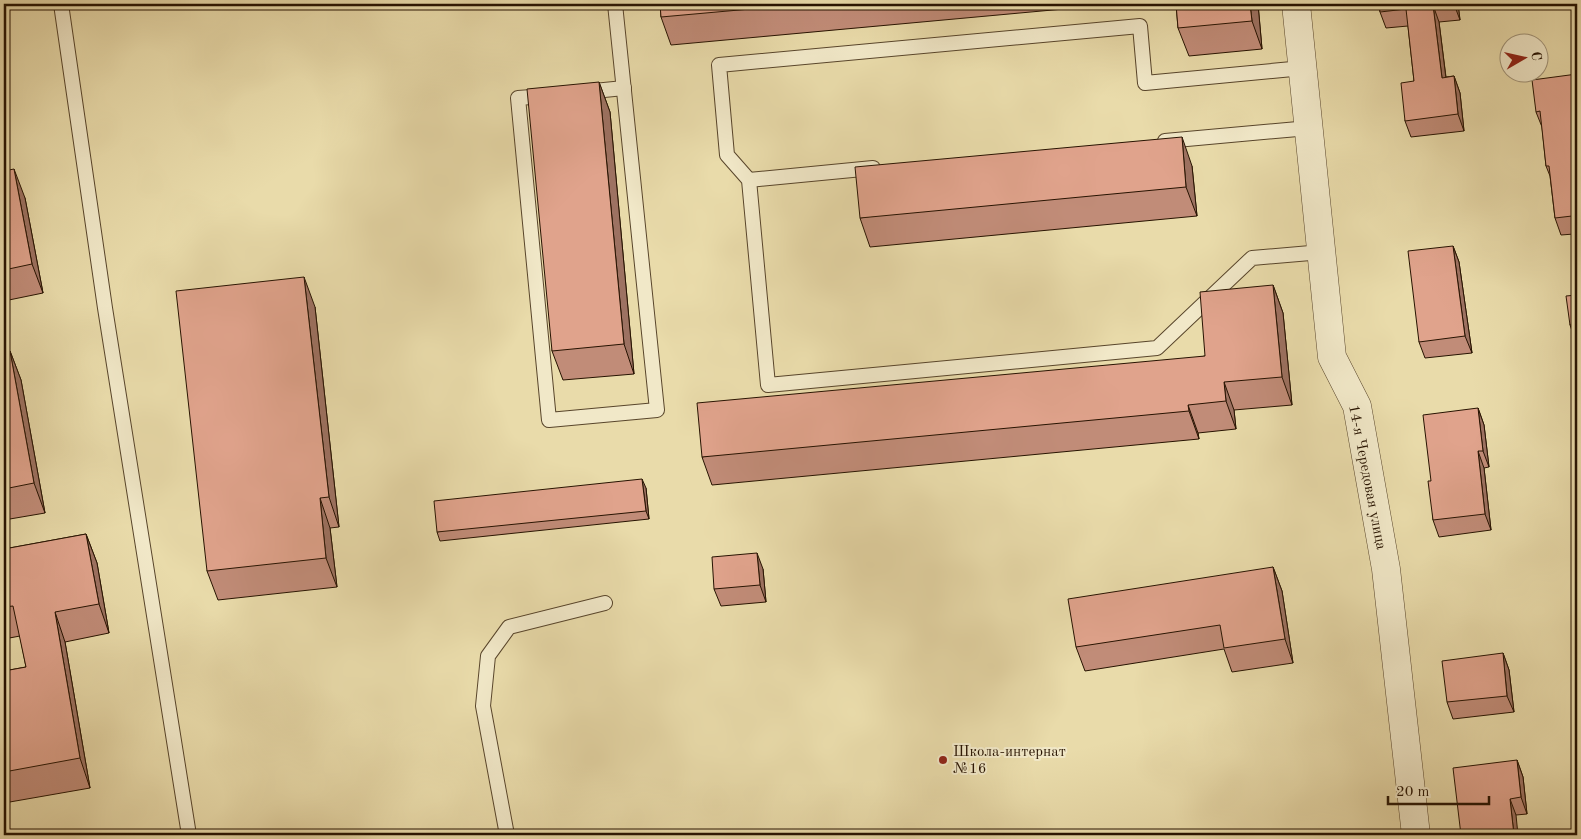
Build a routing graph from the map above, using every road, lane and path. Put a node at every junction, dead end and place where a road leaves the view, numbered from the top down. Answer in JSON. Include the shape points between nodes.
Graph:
{"nodes":[{"id":1,"x":61,"y":4,"type":"edge"},
{"id":2,"x":614,"y":4,"type":"edge"},
{"id":3,"x":1296,"y":4,"type":"edge"},
{"id":4,"x":1303,"y":68,"type":"junction"},
{"id":5,"x":624,"y":88,"type":"junction"},
{"id":6,"x":1309,"y":128,"type":"junction"},
{"id":7,"x":1152,"y":142,"type":"edge"},
{"id":8,"x":888,"y":167,"type":"edge"},
{"id":9,"x":749,"y":180,"type":"junction"},
{"id":10,"x":1322,"y":252,"type":"junction"},
{"id":11,"x":605,"y":603,"type":"dead end"},
{"id":12,"x":189,"y":835,"type":"edge"},
{"id":13,"x":507,"y":835,"type":"edge"},
{"id":14,"x":1416,"y":835,"type":"edge"}],
"edges":[{"from":1,"to":12,"type":"lane"},
{"from":2,"to":5,"type":"lane"},
{"from":3,"to":4,"type":"street","name":"14-я Чередовая улица"},
{"from":4,"to":6,"type":"street","name":"14-я Чередовая улица"},
{"from":4,"to":9,"type":"lane","via":[[1145,82],[1140,26],[719,65],[727,155]]},
{"from":5,"to":5,"type":"lane","via":[[657,410],[549,420],[518,98]]},
{"from":6,"to":7,"type":"lane"},
{"from":6,"to":10,"type":"street","name":"14-я Чередовая улица"},
{"from":8,"to":9,"type":"lane"},
{"from":9,"to":10,"type":"lane","via":[[768,385],[1157,348],[1252,258]]},
{"from":10,"to":14,"type":"street","name":"14-я Чередовая улица","via":[[1332,357],[1357,406],[1386,570]]},
{"from":11,"to":13,"type":"lane","via":[[509,627],[488,656],[483,706]]}]}
